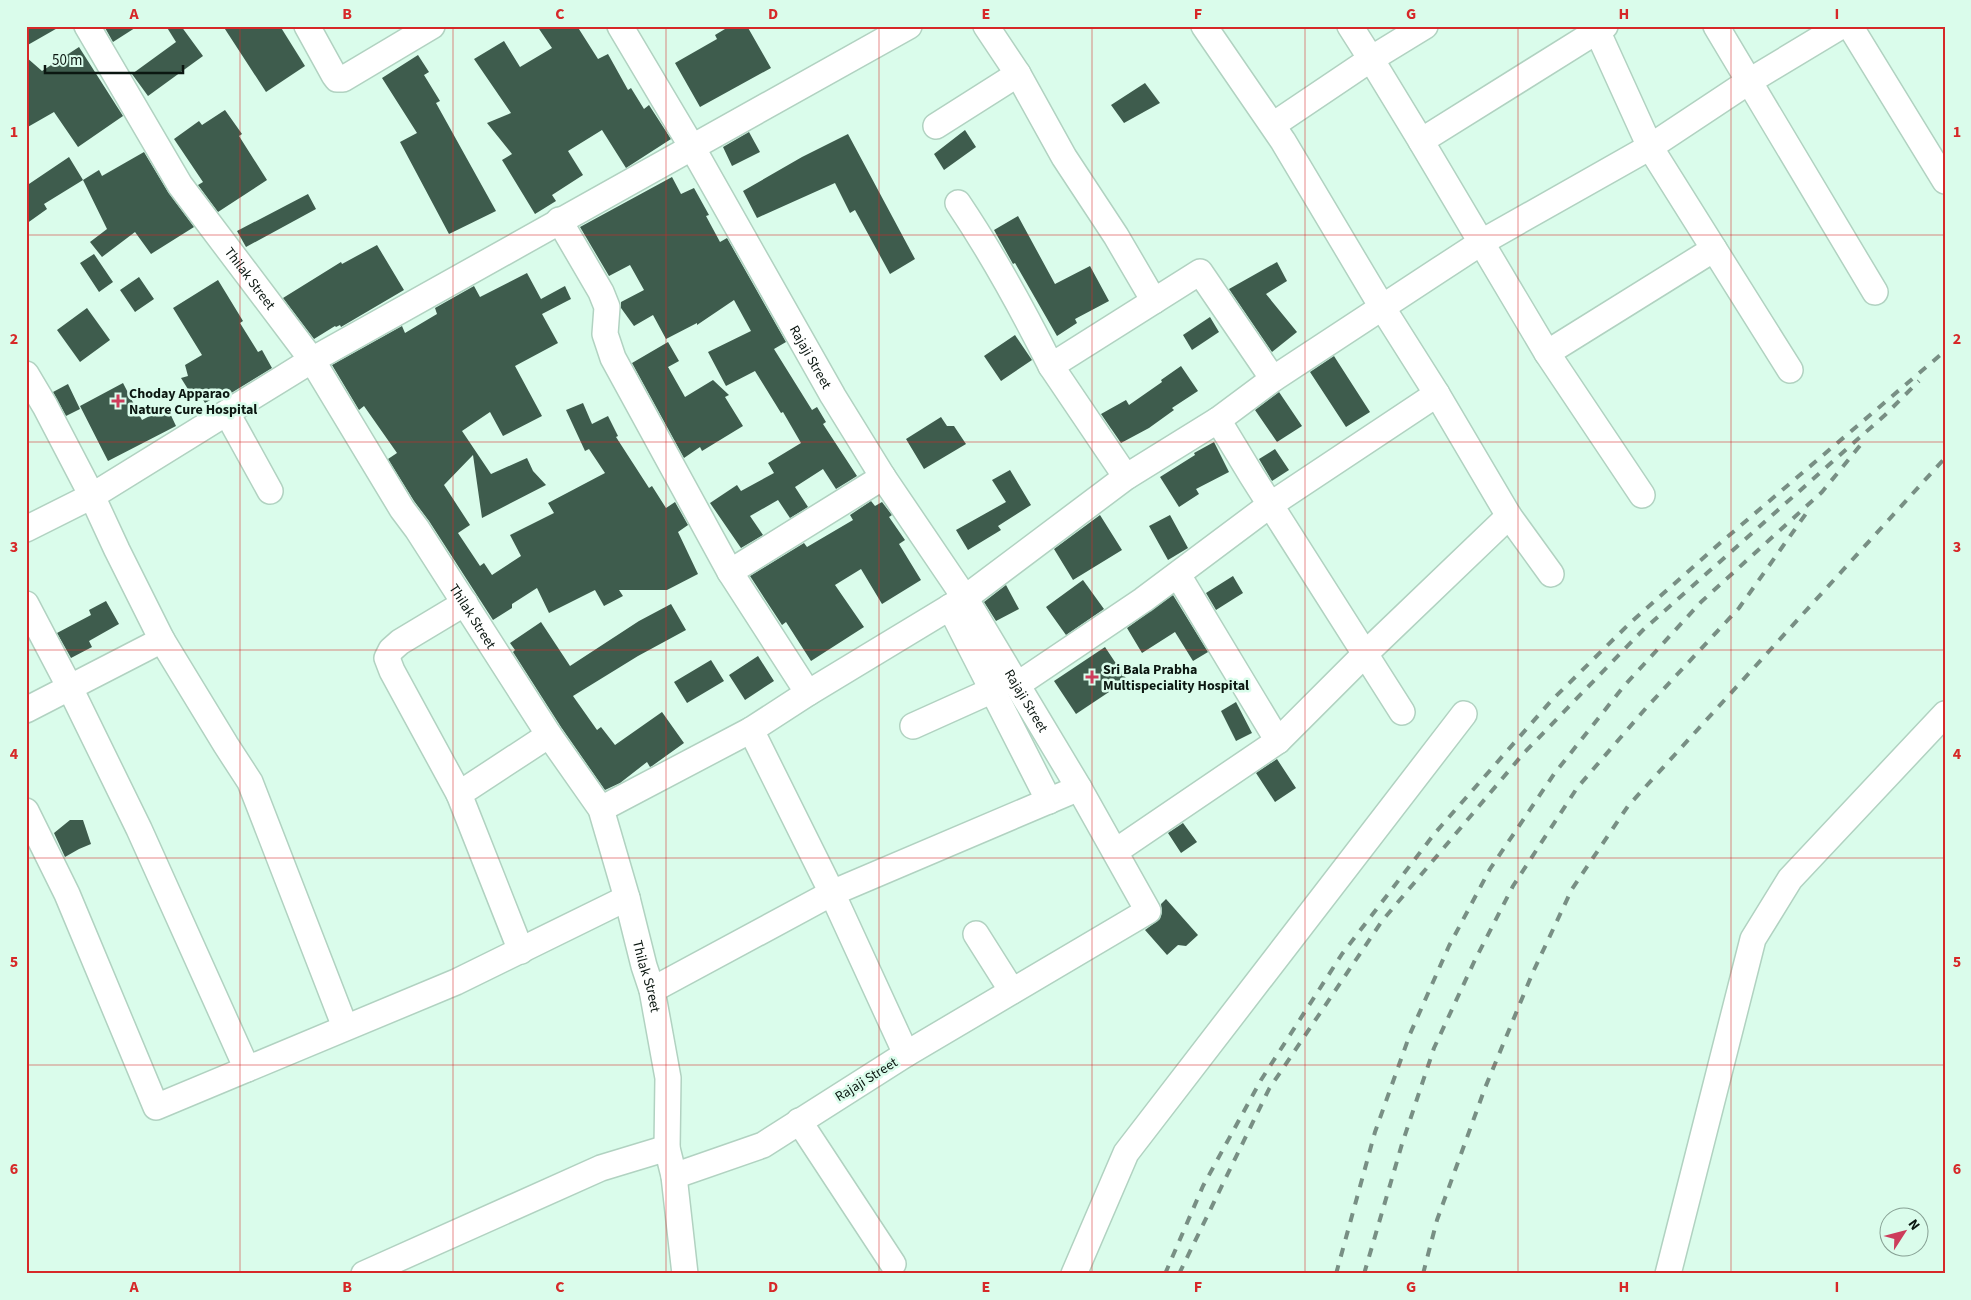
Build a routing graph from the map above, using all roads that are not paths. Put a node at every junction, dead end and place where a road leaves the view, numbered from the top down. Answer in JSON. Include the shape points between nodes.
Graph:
{"nodes":[{"id":1,"x":87,"y":26,"type":"edge"},
{"id":2,"x":307,"y":26,"type":"edge"},
{"id":3,"x":432,"y":26,"type":"edge"},
{"id":4,"x":620,"y":26,"type":"edge"},
{"id":5,"x":909,"y":26,"type":"edge"},
{"id":6,"x":986,"y":26,"type":"edge"},
{"id":7,"x":1204,"y":26,"type":"edge"},
{"id":8,"x":1350,"y":26,"type":"edge"},
{"id":9,"x":1425,"y":26,"type":"edge"},
{"id":10,"x":1716,"y":26,"type":"edge"},
{"id":11,"x":1841,"y":26,"type":"edge"},
{"id":12,"x":1850,"y":26,"type":"edge"},
{"id":13,"x":1600,"y":28,"type":"edge"},
{"id":14,"x":878,"y":34,"type":"edge"},
{"id":15,"x":1371,"y":59,"type":"junction"},
{"id":16,"x":1018,"y":74,"type":"junction"},
{"id":17,"x":1748,"y":82,"type":"junction"},
{"id":18,"x":1273,"y":125,"type":"junction"},
{"id":19,"x":936,"y":126,"type":"dead end"},
{"id":20,"x":1421,"y":141,"type":"junction"},
{"id":21,"x":692,"y":146,"type":"junction"},
{"id":22,"x":1650,"y":147,"type":"junction"},
{"id":23,"x":1945,"y":181,"type":"edge"},
{"id":24,"x":958,"y":203,"type":"dead end"},
{"id":25,"x":560,"y":220,"type":"junction"},
{"id":26,"x":1482,"y":242,"type":"junction"},
{"id":27,"x":1714,"y":249,"type":"junction"},
{"id":28,"x":1875,"y":292,"type":"dead end"},
{"id":29,"x":1154,"y":301,"type":"junction"},
{"id":30,"x":1382,"y":307,"type":"junction"},
{"id":31,"x":1547,"y":353,"type":"junction"},
{"id":32,"x":312,"y":360,"type":"junction"},
{"id":33,"x":1051,"y":366,"type":"junction"},
{"id":34,"x":1790,"y":370,"type":"dead end"},
{"id":35,"x":26,"y":374,"type":"edge"},
{"id":36,"x":1273,"y":379,"type":"junction"},
{"id":37,"x":1437,"y":394,"type":"junction"},
{"id":38,"x":227,"y":412,"type":"junction"},
{"id":39,"x":1218,"y":420,"type":"junction"},
{"id":40,"x":883,"y":477,"type":"junction"},
{"id":41,"x":1126,"y":477,"type":"junction"},
{"id":42,"x":270,"y":491,"type":"dead end"},
{"id":43,"x":1642,"y":495,"type":"dead end"},
{"id":44,"x":92,"y":496,"type":"junction"},
{"id":45,"x":1270,"y":505,"type":"junction"},
{"id":46,"x":1509,"y":516,"type":"junction"},
{"id":47,"x":26,"y":529,"type":"edge"},
{"id":48,"x":730,"y":572,"type":"junction"},
{"id":49,"x":1551,"y":574,"type":"dead end"},
{"id":50,"x":1178,"y":576,"type":"junction"},
{"id":51,"x":957,"y":602,"type":"junction"},
{"id":52,"x":465,"y":603,"type":"junction"},
{"id":53,"x":26,"y":604,"type":"edge"},
{"id":54,"x":162,"y":640,"type":"junction"},
{"id":55,"x":1365,"y":654,"type":"junction"},
{"id":56,"x":1017,"y":685,"type":"junction"},
{"id":57,"x":69,"y":686,"type":"junction"},
{"id":58,"x":993,"y":690,"type":"junction"},
{"id":59,"x":808,"y":693,"type":"junction"},
{"id":60,"x":26,"y":710,"type":"edge"},
{"id":61,"x":1402,"y":712,"type":"dead end"},
{"id":62,"x":1464,"y":714,"type":"dead end"},
{"id":63,"x":1945,"y":714,"type":"edge"},
{"id":64,"x":912,"y":726,"type":"dead end"},
{"id":65,"x":751,"y":730,"type":"junction"},
{"id":66,"x":549,"y":735,"type":"junction"},
{"id":67,"x":1278,"y":740,"type":"junction"},
{"id":68,"x":1079,"y":788,"type":"junction"},
{"id":69,"x":460,"y":794,"type":"junction"},
{"id":70,"x":1050,"y":801,"type":"junction"},
{"id":71,"x":601,"y":809,"type":"junction"},
{"id":72,"x":26,"y":811,"type":"edge"},
{"id":73,"x":1116,"y":851,"type":"junction"},
{"id":74,"x":832,"y":894,"type":"junction"},
{"id":75,"x":627,"y":898,"type":"junction"},
{"id":76,"x":976,"y":934,"type":"dead end"},
{"id":77,"x":521,"y":951,"type":"junction"},
{"id":78,"x":652,"y":990,"type":"junction"},
{"id":79,"x":1012,"y":991,"type":"junction"},
{"id":80,"x":345,"y":1027,"type":"junction"},
{"id":81,"x":906,"y":1054,"type":"junction"},
{"id":82,"x":247,"y":1069,"type":"junction"},
{"id":83,"x":799,"y":1121,"type":"junction"},
{"id":84,"x":667,"y":1148,"type":"junction"},
{"id":85,"x":674,"y":1176,"type":"junction"},
{"id":86,"x":893,"y":1264,"type":"dead end"},
{"id":87,"x":364,"y":1274,"type":"edge"},
{"id":88,"x":685,"y":1274,"type":"edge"},
{"id":89,"x":1074,"y":1274,"type":"edge"},
{"id":90,"x":1668,"y":1274,"type":"edge"}],
"edges":[{"from":1,"to":32,"type":"street","name":"Thilak Street","via":[[180,185]]},
{"from":2,"to":3,"type":"street","via":[[334,75],[343,79]]},
{"from":4,"to":21,"type":"street","name":"Rajaji Street"},
{"from":5,"to":14,"type":"street"},
{"from":6,"to":16,"type":"street"},
{"from":7,"to":18,"type":"street"},
{"from":8,"to":15,"type":"street"},
{"from":9,"to":15,"type":"street"},
{"from":10,"to":17,"type":"street"},
{"from":11,"to":17,"type":"street"},
{"from":12,"to":23,"type":"street"},
{"from":13,"to":20,"type":"street"},
{"from":13,"to":22,"type":"street"},
{"from":14,"to":21,"type":"street"},
{"from":15,"to":18,"type":"street"},
{"from":15,"to":20,"type":"street"},
{"from":16,"to":19,"type":"street"},
{"from":16,"to":29,"type":"street","via":[[1064,157]]},
{"from":17,"to":22,"type":"street"},
{"from":17,"to":28,"type":"street"},
{"from":18,"to":30,"type":"street"},
{"from":20,"to":26,"type":"street"},
{"from":21,"to":25,"type":"street"},
{"from":21,"to":40,"type":"street","name":"Rajaji Street","via":[[833,396]]},
{"from":22,"to":26,"type":"street"},
{"from":22,"to":27,"type":"street"},
{"from":24,"to":33,"type":"street","via":[[1019,303]]},
{"from":25,"to":32,"type":"street"},
{"from":25,"to":48,"type":"street","via":[[607,307],[605,334],[613,358]]},
{"from":26,"to":30,"type":"street"},
{"from":26,"to":31,"type":"street"},
{"from":27,"to":31,"type":"street"},
{"from":27,"to":34,"type":"street"},
{"from":29,"to":33,"type":"street"},
{"from":29,"to":36,"type":"street","via":[[1200,272]]},
{"from":30,"to":36,"type":"street"},
{"from":30,"to":37,"type":"street"},
{"from":31,"to":43,"type":"street"},
{"from":32,"to":38,"type":"street"},
{"from":32,"to":52,"type":"street","name":"Thilak Street","via":[[402,509]]},
{"from":33,"to":41,"type":"street"},
{"from":35,"to":44,"type":"street"},
{"from":36,"to":39,"type":"street"},
{"from":37,"to":45,"type":"street"},
{"from":37,"to":46,"type":"street"},
{"from":38,"to":42,"type":"street"},
{"from":38,"to":44,"type":"street"},
{"from":39,"to":41,"type":"street"},
{"from":39,"to":45,"type":"street"},
{"from":40,"to":48,"type":"street"},
{"from":40,"to":51,"type":"street","name":"Rajaji Street"},
{"from":41,"to":51,"type":"street"},
{"from":44,"to":47,"type":"street"},
{"from":44,"to":54,"type":"street"},
{"from":45,"to":50,"type":"street"},
{"from":45,"to":55,"type":"street"},
{"from":46,"to":49,"type":"street"},
{"from":46,"to":55,"type":"street"},
{"from":48,"to":59,"type":"street"},
{"from":50,"to":56,"type":"street"},
{"from":50,"to":67,"type":"street"},
{"from":51,"to":56,"type":"street","name":"Rajaji Street"},
{"from":51,"to":58,"type":"street"},
{"from":51,"to":59,"type":"street"},
{"from":52,"to":66,"type":"street","name":"Thilak Street"},
{"from":52,"to":69,"type":"street","via":[[400,642],[387,658]]},
{"from":53,"to":57,"type":"street"},
{"from":54,"to":57,"type":"street"},
{"from":54,"to":80,"type":"street","via":[[250,782]]},
{"from":55,"to":61,"type":"street"},
{"from":55,"to":67,"type":"street"},
{"from":56,"to":68,"type":"street","name":"Rajaji Street"},
{"from":57,"to":60,"type":"street"},
{"from":57,"to":82,"type":"street","via":[[139,829]]},
{"from":58,"to":64,"type":"street"},
{"from":58,"to":70,"type":"street"},
{"from":59,"to":65,"type":"street"},
{"from":62,"to":89,"type":"street","via":[[1126,1153]]},
{"from":63,"to":90,"type":"street","via":[[1790,879],[1753,939]]},
{"from":65,"to":71,"type":"street"},
{"from":65,"to":74,"type":"street"},
{"from":66,"to":69,"type":"street"},
{"from":66,"to":71,"type":"street","name":"Thilak Street"},
{"from":67,"to":73,"type":"street"},
{"from":68,"to":70,"type":"street"},
{"from":68,"to":73,"type":"street","name":"Rajaji Street"},
{"from":69,"to":77,"type":"street"},
{"from":70,"to":74,"type":"street"},
{"from":71,"to":75,"type":"street","name":"Thilak Street"},
{"from":72,"to":82,"type":"street","via":[[67,894],[156,1107]]},
{"from":73,"to":79,"type":"street","name":"Rajaji Street","via":[[1148,911]]},
{"from":74,"to":78,"type":"street"},
{"from":74,"to":81,"type":"street"},
{"from":75,"to":77,"type":"street"},
{"from":75,"to":78,"type":"street","name":"Thilak Street"},
{"from":76,"to":79,"type":"street"},
{"from":77,"to":80,"type":"street","via":[[456,982]]},
{"from":78,"to":84,"type":"street","name":"Thilak Street","via":[[668,1078]]},
{"from":79,"to":81,"type":"street","name":"Rajaji Street"},
{"from":80,"to":82,"type":"street"},
{"from":81,"to":83,"type":"street","name":"Rajaji Street"},
{"from":83,"to":85,"type":"street","name":"Rajaji Street","via":[[763,1145]]},
{"from":83,"to":86,"type":"street"},
{"from":84,"to":85,"type":"street","name":"Thilak Street"},
{"from":84,"to":87,"type":"street","via":[[601,1168]]},
{"from":85,"to":88,"type":"street","name":"Thilak Street"}]}
